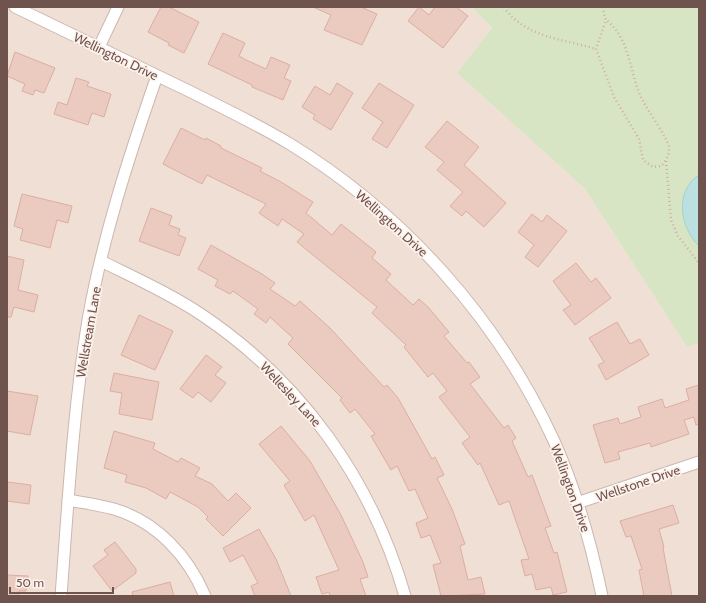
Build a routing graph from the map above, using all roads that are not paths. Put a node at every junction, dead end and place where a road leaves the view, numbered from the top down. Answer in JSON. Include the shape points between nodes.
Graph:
{"nodes":[{"id":1,"x":118,"y":7,"type":"edge"},
{"id":2,"x":18,"y":8,"type":"edge"},
{"id":3,"x":99,"y":47,"type":"junction"},
{"id":4,"x":157,"y":76,"type":"junction"},
{"id":5,"x":101,"y":262,"type":"junction"},
{"id":6,"x":699,"y":462,"type":"edge"},
{"id":7,"x":68,"y":500,"type":"junction"},
{"id":8,"x":578,"y":503,"type":"junction"},
{"id":9,"x":60,"y":596,"type":"edge"},
{"id":10,"x":205,"y":596,"type":"edge"},
{"id":11,"x":405,"y":596,"type":"edge"},
{"id":12,"x":602,"y":596,"type":"edge"}],
"edges":[{"from":1,"to":3,"type":"street"},
{"from":2,"to":3,"type":"street","name":"Wellington Drive"},
{"from":3,"to":4,"type":"street","name":"Wellington Drive"},
{"from":4,"to":5,"type":"street","name":"Wellstream Lane","via":[[124,171]]},
{"from":4,"to":8,"type":"street","name":"Wellington Drive","via":[[260,126],[309,156],[382,211],[431,258],[487,327],[527,389],[554,442]]},
{"from":5,"to":7,"type":"street","name":"Wellstream Lane","via":[[76,403]]},
{"from":5,"to":11,"type":"street","name":"Wellesley Lane","via":[[148,284],[201,314],[250,351],[293,393],[329,436],[356,479],[384,532]]},
{"from":6,"to":8,"type":"street","name":"Wellstone Drive"},
{"from":7,"to":9,"type":"street","name":"Wellstream Lane"},
{"from":7,"to":10,"type":"street","via":[[114,509],[134,517],[153,529],[186,561]]},
{"from":8,"to":12,"type":"street","name":"Wellington Drive"}]}
